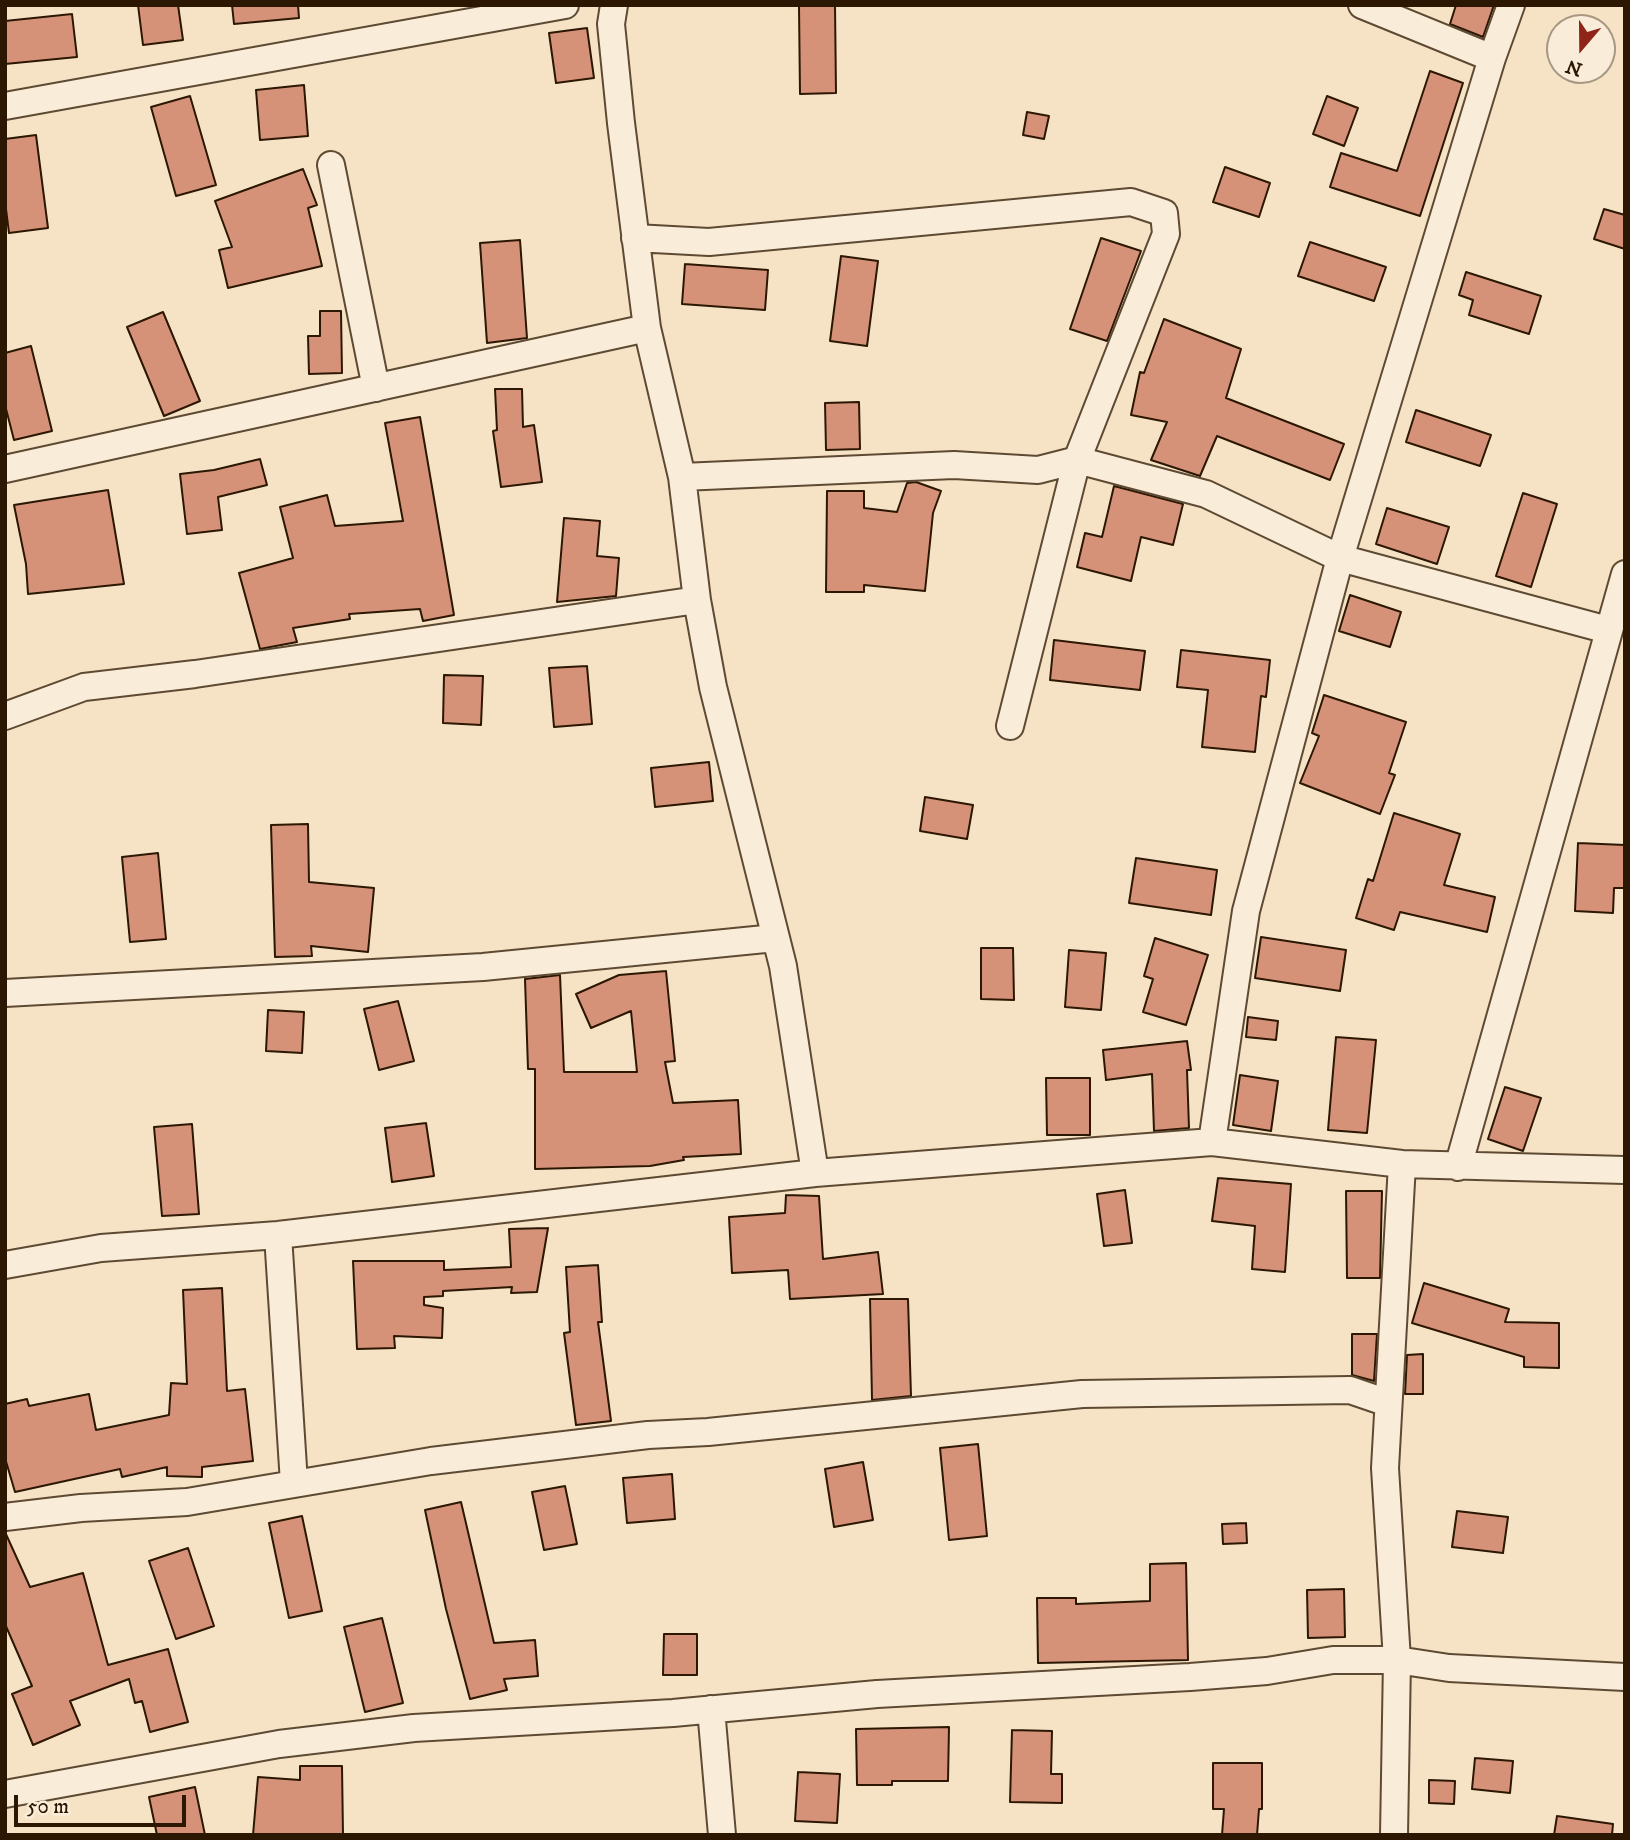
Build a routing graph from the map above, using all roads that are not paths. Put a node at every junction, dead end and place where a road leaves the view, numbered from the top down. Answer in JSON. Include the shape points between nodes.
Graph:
{"nodes":[{"id":1,"x":565,"y":5,"type":"edge"},
{"id":2,"x":614,"y":5,"type":"edge"},
{"id":3,"x":1363,"y":5,"type":"edge"},
{"id":4,"x":1511,"y":5,"type":"edge"},
{"id":5,"x":1492,"y":58,"type":"junction"},
{"id":6,"x":5,"y":106,"type":"edge"},
{"id":7,"x":331,"y":166,"type":"dead end"},
{"id":8,"x":635,"y":237,"type":"junction"},
{"id":9,"x":647,"y":328,"type":"junction"},
{"id":10,"x":376,"y":388,"type":"junction"},
{"id":11,"x":1077,"y":460,"type":"junction"},
{"id":12,"x":5,"y":468,"type":"edge"},
{"id":13,"x":682,"y":477,"type":"junction"},
{"id":14,"x":1340,"y":558,"type":"junction"},
{"id":15,"x":1625,"y":575,"type":"edge"},
{"id":16,"x":697,"y":600,"type":"junction"},
{"id":17,"x":1608,"y":630,"type":"junction"},
{"id":18,"x":5,"y":716,"type":"edge"},
{"id":19,"x":1010,"y":726,"type":"dead end"},
{"id":20,"x":775,"y":938,"type":"junction"},
{"id":21,"x":5,"y":993,"type":"edge"},
{"id":22,"x":1212,"y":1142,"type":"junction"},
{"id":23,"x":1402,"y":1164,"type":"junction"},
{"id":24,"x":1458,"y":1167,"type":"junction"},
{"id":25,"x":1625,"y":1170,"type":"edge"},
{"id":26,"x":815,"y":1173,"type":"junction"},
{"id":27,"x":278,"y":1235,"type":"junction"},
{"id":28,"x":5,"y":1265,"type":"edge"},
{"id":29,"x":1388,"y":1403,"type":"junction"},
{"id":30,"x":294,"y":1483,"type":"junction"},
{"id":31,"x":5,"y":1517,"type":"edge"},
{"id":32,"x":1397,"y":1660,"type":"junction"},
{"id":33,"x":1625,"y":1677,"type":"edge"},
{"id":34,"x":711,"y":1709,"type":"junction"},
{"id":35,"x":5,"y":1794,"type":"edge"},
{"id":36,"x":722,"y":1835,"type":"edge"},
{"id":37,"x":1394,"y":1835,"type":"edge"}],
"edges":[{"from":1,"to":6,"type":"street"},
{"from":2,"to":8,"type":"street","via":[[611,24]]},
{"from":3,"to":5,"type":"street"},
{"from":4,"to":5,"type":"street"},
{"from":5,"to":14,"type":"street"},
{"from":7,"to":10,"type":"street"},
{"from":8,"to":9,"type":"street"},
{"from":8,"to":11,"type":"street","via":[[709,242],[1131,202],[1164,213],[1166,234]]},
{"from":9,"to":10,"type":"street"},
{"from":9,"to":13,"type":"street"},
{"from":10,"to":12,"type":"street"},
{"from":11,"to":13,"type":"street","via":[[1038,470],[954,465]]},
{"from":11,"to":14,"type":"street","via":[[1206,494]]},
{"from":11,"to":19,"type":"street"},
{"from":13,"to":16,"type":"street"},
{"from":14,"to":17,"type":"street"},
{"from":14,"to":22,"type":"street","via":[[1246,911]]},
{"from":15,"to":17,"type":"street"},
{"from":16,"to":18,"type":"street","via":[[83,687]]},
{"from":16,"to":20,"type":"street","via":[[713,687]]},
{"from":17,"to":24,"type":"street"},
{"from":20,"to":21,"type":"street","via":[[483,967]]},
{"from":20,"to":26,"type":"street"},
{"from":22,"to":23,"type":"street"},
{"from":22,"to":26,"type":"street"},
{"from":23,"to":24,"type":"street"},
{"from":23,"to":29,"type":"street"},
{"from":24,"to":25,"type":"street"},
{"from":26,"to":27,"type":"street"},
{"from":27,"to":28,"type":"street","via":[[101,1248]]},
{"from":27,"to":30,"type":"street"},
{"from":29,"to":30,"type":"street","via":[[1350,1390],[1082,1394],[648,1435]]},
{"from":29,"to":32,"type":"street","via":[[1385,1468]]},
{"from":30,"to":31,"type":"street","via":[[187,1502]]},
{"from":32,"to":33,"type":"street","via":[[1449,1668]]},
{"from":32,"to":34,"type":"street","via":[[1333,1660],[1267,1671],[877,1694]]},
{"from":32,"to":37,"type":"street"},
{"from":34,"to":35,"type":"street","via":[[414,1728],[279,1744]]},
{"from":34,"to":36,"type":"street"}]}
